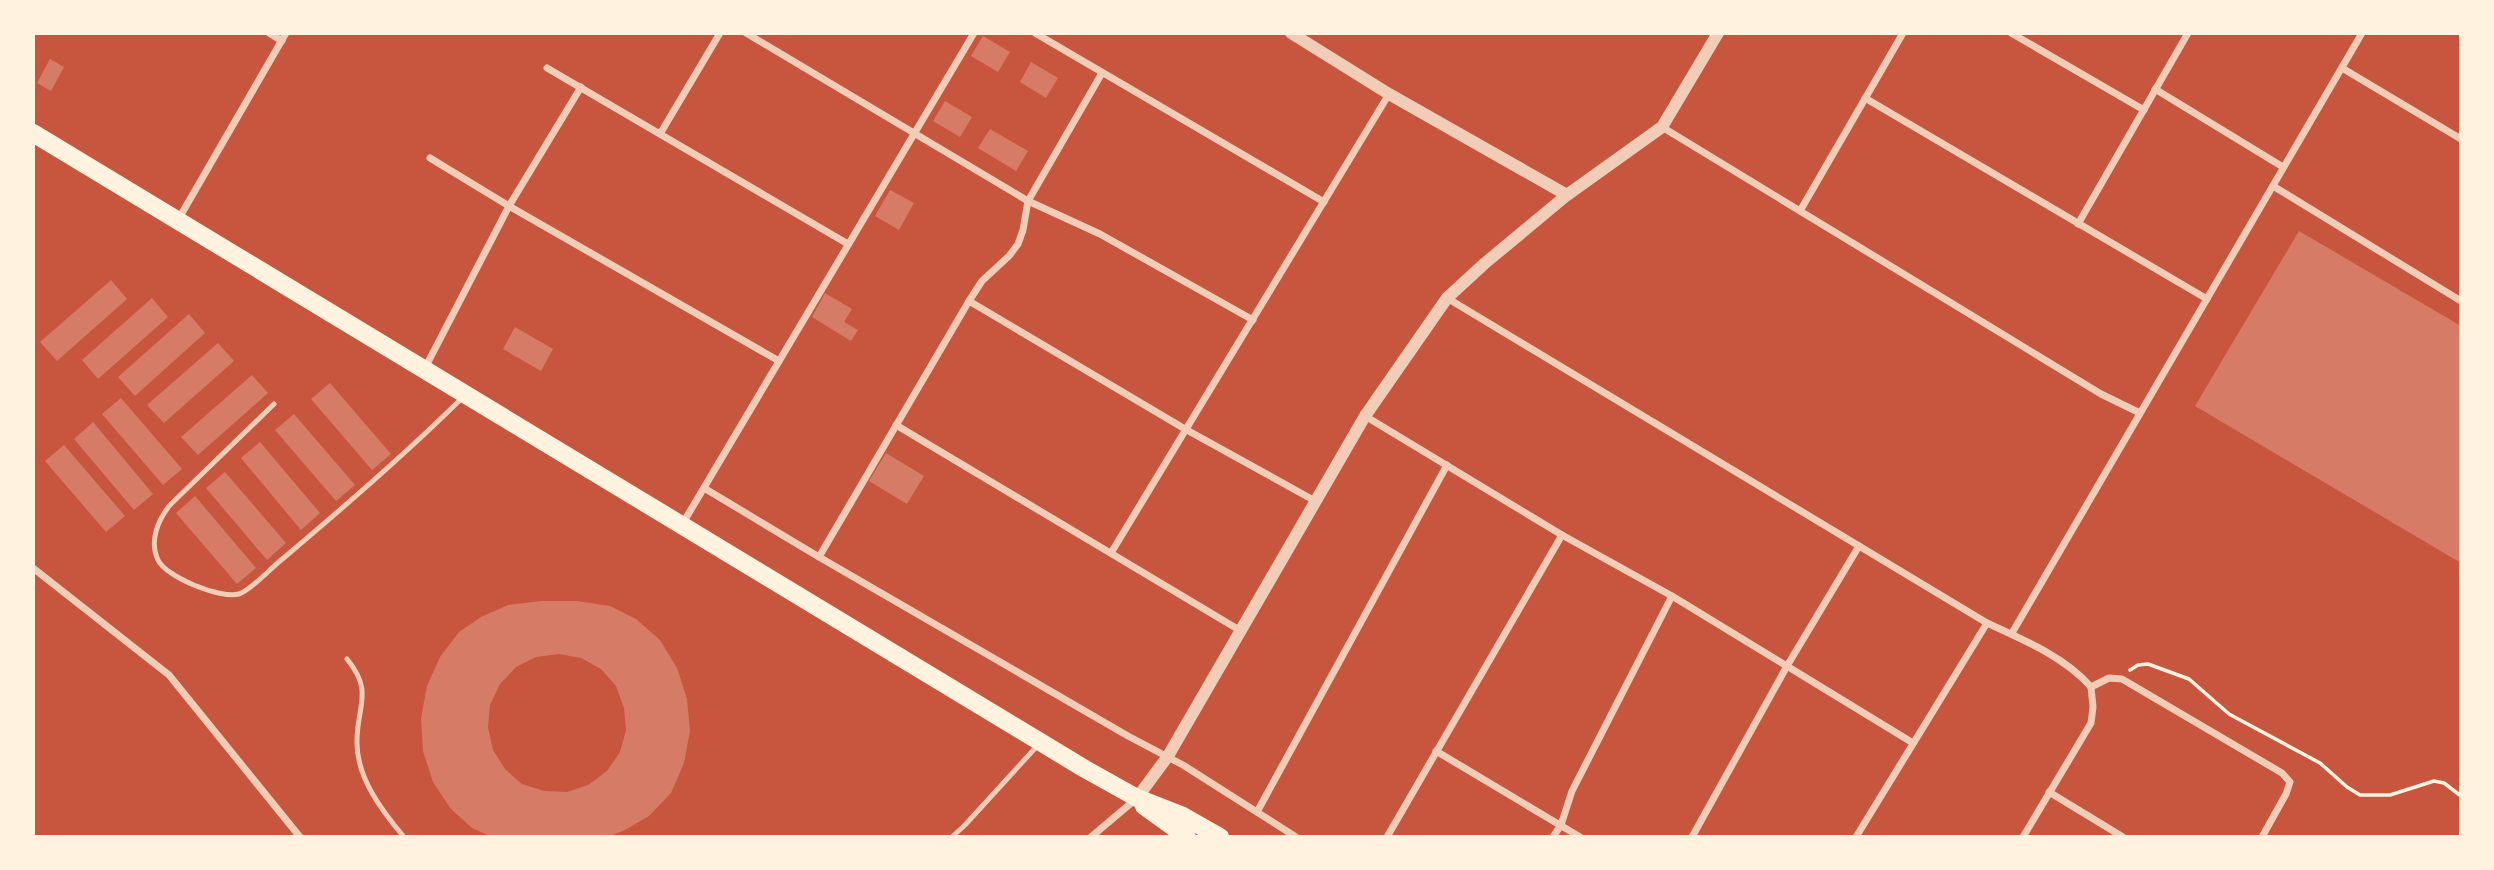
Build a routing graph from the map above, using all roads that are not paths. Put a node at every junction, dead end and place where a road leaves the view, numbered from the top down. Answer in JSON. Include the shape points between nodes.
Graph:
{"nodes":[{"id":1,"x":270,"y":33,"type":"edge"},
{"id":2,"x":720,"y":33,"type":"edge"},
{"id":3,"x":746,"y":33,"type":"edge"},
{"id":4,"x":974,"y":33,"type":"edge"},
{"id":5,"x":1035,"y":33,"type":"edge"},
{"id":6,"x":1290,"y":33,"type":"edge"},
{"id":7,"x":1718,"y":33,"type":"edge"},
{"id":8,"x":1903,"y":33,"type":"edge"},
{"id":9,"x":2011,"y":33,"type":"edge"},
{"id":10,"x":2188,"y":33,"type":"edge"},
{"id":11,"x":2362,"y":33,"type":"edge"},
{"id":12,"x":284,"y":37,"type":"edge"},
{"id":13,"x":547,"y":68,"type":"dead end"},
{"id":14,"x":2342,"y":68,"type":"junction"},
{"id":15,"x":1102,"y":74,"type":"junction"},
{"id":16,"x":581,"y":88,"type":"junction"},
{"id":17,"x":2155,"y":89,"type":"junction"},
{"id":18,"x":1389,"y":94,"type":"junction"},
{"id":19,"x":1865,"y":98,"type":"junction"},
{"id":20,"x":2144,"y":110,"type":"junction"},
{"id":21,"x":1662,"y":128,"type":"junction"},
{"id":22,"x":33,"y":133,"type":"edge"},
{"id":23,"x":660,"y":134,"type":"junction"},
{"id":24,"x":914,"y":134,"type":"junction"},
{"id":25,"x":2461,"y":139,"type":"edge"},
{"id":26,"x":430,"y":158,"type":"dead end"},
{"id":27,"x":2283,"y":167,"type":"junction"},
{"id":28,"x":2273,"y":186,"type":"junction"},
{"id":29,"x":1567,"y":195,"type":"junction"},
{"id":30,"x":1027,"y":201,"type":"junction"},
{"id":31,"x":1324,"y":202,"type":"junction"},
{"id":32,"x":509,"y":206,"type":"junction"},
{"id":33,"x":1800,"y":211,"type":"junction"},
{"id":34,"x":178,"y":220,"type":"junction"},
{"id":35,"x":2078,"y":224,"type":"junction"},
{"id":36,"x":848,"y":244,"type":"junction"},
{"id":37,"x":1447,"y":298,"type":"junction"},
{"id":38,"x":2207,"y":299,"type":"junction"},
{"id":39,"x":968,"y":301,"type":"junction"},
{"id":40,"x":2461,"y":301,"type":"edge"},
{"id":41,"x":1253,"y":320,"type":"junction"},
{"id":42,"x":779,"y":361,"type":"junction"},
{"id":43,"x":425,"y":369,"type":"junction"},
{"id":44,"x":466,"y":394,"type":"junction"},
{"id":45,"x":274,"y":404,"type":"dead end"},
{"id":46,"x":2140,"y":413,"type":"junction"},
{"id":47,"x":1365,"y":416,"type":"junction"},
{"id":48,"x":896,"y":425,"type":"junction"},
{"id":49,"x":1185,"y":429,"type":"junction"},
{"id":50,"x":1447,"y":465,"type":"junction"},
{"id":51,"x":704,"y":488,"type":"junction"},
{"id":52,"x":1317,"y":502,"type":"junction"},
{"id":53,"x":682,"y":524,"type":"junction"},
{"id":54,"x":1562,"y":535,"type":"junction"},
{"id":55,"x":1859,"y":547,"type":"junction"},
{"id":56,"x":1111,"y":553,"type":"junction"},
{"id":57,"x":819,"y":557,"type":"junction"},
{"id":58,"x":33,"y":568,"type":"edge"},
{"id":59,"x":1672,"y":596,"type":"junction"},
{"id":60,"x":1987,"y":623,"type":"junction"},
{"id":61,"x":1242,"y":631,"type":"junction"},
{"id":62,"x":2012,"y":633,"type":"junction"},
{"id":63,"x":347,"y":659,"type":"dead end"},
{"id":64,"x":1787,"y":666,"type":"junction"},
{"id":65,"x":2091,"y":687,"type":"junction"},
{"id":66,"x":1041,"y":742,"type":"junction"},
{"id":67,"x":1913,"y":743,"type":"junction"},
{"id":68,"x":1436,"y":751,"type":"junction"},
{"id":69,"x":1168,"y":756,"type":"junction"},
{"id":70,"x":2049,"y":792,"type":"junction"},
{"id":71,"x":1137,"y":798,"type":"junction"},
{"id":72,"x":1257,"y":812,"type":"junction"},
{"id":73,"x":1561,"y":825,"type":"junction"},
{"id":74,"x":298,"y":836,"type":"edge"},
{"id":75,"x":404,"y":837,"type":"edge"},
{"id":76,"x":952,"y":837,"type":"edge"},
{"id":77,"x":1091,"y":837,"type":"edge"},
{"id":78,"x":1187,"y":837,"type":"edge"},
{"id":79,"x":1220,"y":837,"type":"edge"},
{"id":80,"x":1296,"y":837,"type":"edge"},
{"id":81,"x":1387,"y":837,"type":"edge"},
{"id":82,"x":1553,"y":837,"type":"edge"},
{"id":83,"x":1580,"y":837,"type":"edge"},
{"id":84,"x":1692,"y":837,"type":"edge"},
{"id":85,"x":1856,"y":837,"type":"edge"},
{"id":86,"x":2023,"y":837,"type":"edge"},
{"id":87,"x":2123,"y":837,"type":"edge"},
{"id":88,"x":2262,"y":837,"type":"edge"}],
"edges":[{"from":1,"to":12,"type":"street"},
{"from":2,"to":23,"type":"street"},
{"from":3,"to":24,"type":"street"},
{"from":4,"to":24,"type":"street"},
{"from":5,"to":15,"type":"street"},
{"from":6,"to":18,"type":"street"},
{"from":7,"to":21,"type":"street"},
{"from":8,"to":19,"type":"street"},
{"from":9,"to":20,"type":"street"},
{"from":10,"to":17,"type":"street"},
{"from":11,"to":14,"type":"street"},
{"from":12,"to":34,"type":"street"},
{"from":13,"to":16,"type":"street"},
{"from":14,"to":25,"type":"street"},
{"from":14,"to":27,"type":"street"},
{"from":15,"to":30,"type":"street"},
{"from":15,"to":31,"type":"street"},
{"from":16,"to":23,"type":"street"},
{"from":16,"to":32,"type":"street"},
{"from":17,"to":20,"type":"street"},
{"from":17,"to":27,"type":"street"},
{"from":18,"to":29,"type":"street"},
{"from":18,"to":31,"type":"street"},
{"from":19,"to":33,"type":"street"},
{"from":19,"to":35,"type":"street"},
{"from":20,"to":35,"type":"street"},
{"from":21,"to":29,"type":"street"},
{"from":21,"to":33,"type":"street"},
{"from":22,"to":34,"type":"main road"},
{"from":23,"to":36,"type":"street"},
{"from":24,"to":30,"type":"street"},
{"from":24,"to":36,"type":"street"},
{"from":26,"to":32,"type":"street"},
{"from":27,"to":28,"type":"street"},
{"from":28,"to":38,"type":"street"},
{"from":28,"to":40,"type":"street"},
{"from":29,"to":37,"type":"street"},
{"from":30,"to":39,"type":"street","via":[[1018,244]]},
{"from":30,"to":41,"type":"street","via":[[1100,234]]},
{"from":31,"to":41,"type":"street"},
{"from":32,"to":42,"type":"street"},
{"from":32,"to":43,"type":"street"},
{"from":33,"to":46,"type":"street","via":[[2101,394]]},
{"from":34,"to":43,"type":"main road"},
{"from":35,"to":38,"type":"street"},
{"from":36,"to":42,"type":"street"},
{"from":37,"to":47,"type":"street"},
{"from":37,"to":55,"type":"street"},
{"from":38,"to":46,"type":"street"},
{"from":39,"to":48,"type":"street"},
{"from":39,"to":49,"type":"street"},
{"from":41,"to":49,"type":"street"},
{"from":42,"to":51,"type":"street"},
{"from":43,"to":44,"type":"main road"},
{"from":44,"to":45,"type":"lane","via":[[241,594],[223,595],[174,576],[158,560],[154,540],[158,520]]},
{"from":44,"to":53,"type":"main road"},
{"from":46,"to":62,"type":"street"},
{"from":47,"to":50,"type":"street"},
{"from":47,"to":52,"type":"street"},
{"from":48,"to":56,"type":"street"},
{"from":48,"to":57,"type":"street"},
{"from":49,"to":52,"type":"street"},
{"from":49,"to":56,"type":"street"},
{"from":50,"to":54,"type":"street"},
{"from":50,"to":72,"type":"street"},
{"from":51,"to":53,"type":"street"},
{"from":51,"to":57,"type":"street"},
{"from":52,"to":61,"type":"street"},
{"from":53,"to":66,"type":"main road"},
{"from":54,"to":59,"type":"street"},
{"from":54,"to":68,"type":"street"},
{"from":55,"to":60,"type":"street"},
{"from":55,"to":64,"type":"street"},
{"from":56,"to":61,"type":"street"},
{"from":57,"to":69,"type":"street"},
{"from":58,"to":74,"type":"street","via":[[169,675]]},
{"from":59,"to":64,"type":"street"},
{"from":59,"to":73,"type":"street","via":[[1572,791]]},
{"from":60,"to":62,"type":"street"},
{"from":60,"to":67,"type":"street"},
{"from":61,"to":69,"type":"street"},
{"from":62,"to":65,"type":"street","via":[[2067,666]]},
{"from":63,"to":75,"type":"lane","via":[[363,686],[356,742],[362,774]]},
{"from":64,"to":67,"type":"street"},
{"from":64,"to":84,"type":"street"},
{"from":65,"to":70,"type":"street","via":[[2091,723]]},
{"from":65,"to":88,"type":"street","via":[[2109,678],[2122,678],[2282,773],[2290,782]]},
{"from":66,"to":71,"type":"main road"},
{"from":66,"to":76,"type":"lane"},
{"from":67,"to":85,"type":"street"},
{"from":68,"to":73,"type":"street"},
{"from":68,"to":81,"type":"street"},
{"from":69,"to":71,"type":"street"},
{"from":69,"to":72,"type":"street"},
{"from":70,"to":86,"type":"street"},
{"from":70,"to":87,"type":"street"},
{"from":71,"to":77,"type":"street"},
{"from":71,"to":78,"type":"main road","via":[[1145,809]]},
{"from":71,"to":79,"type":"main road"},
{"from":72,"to":80,"type":"street"},
{"from":73,"to":82,"type":"street"},
{"from":73,"to":83,"type":"street"}]}
